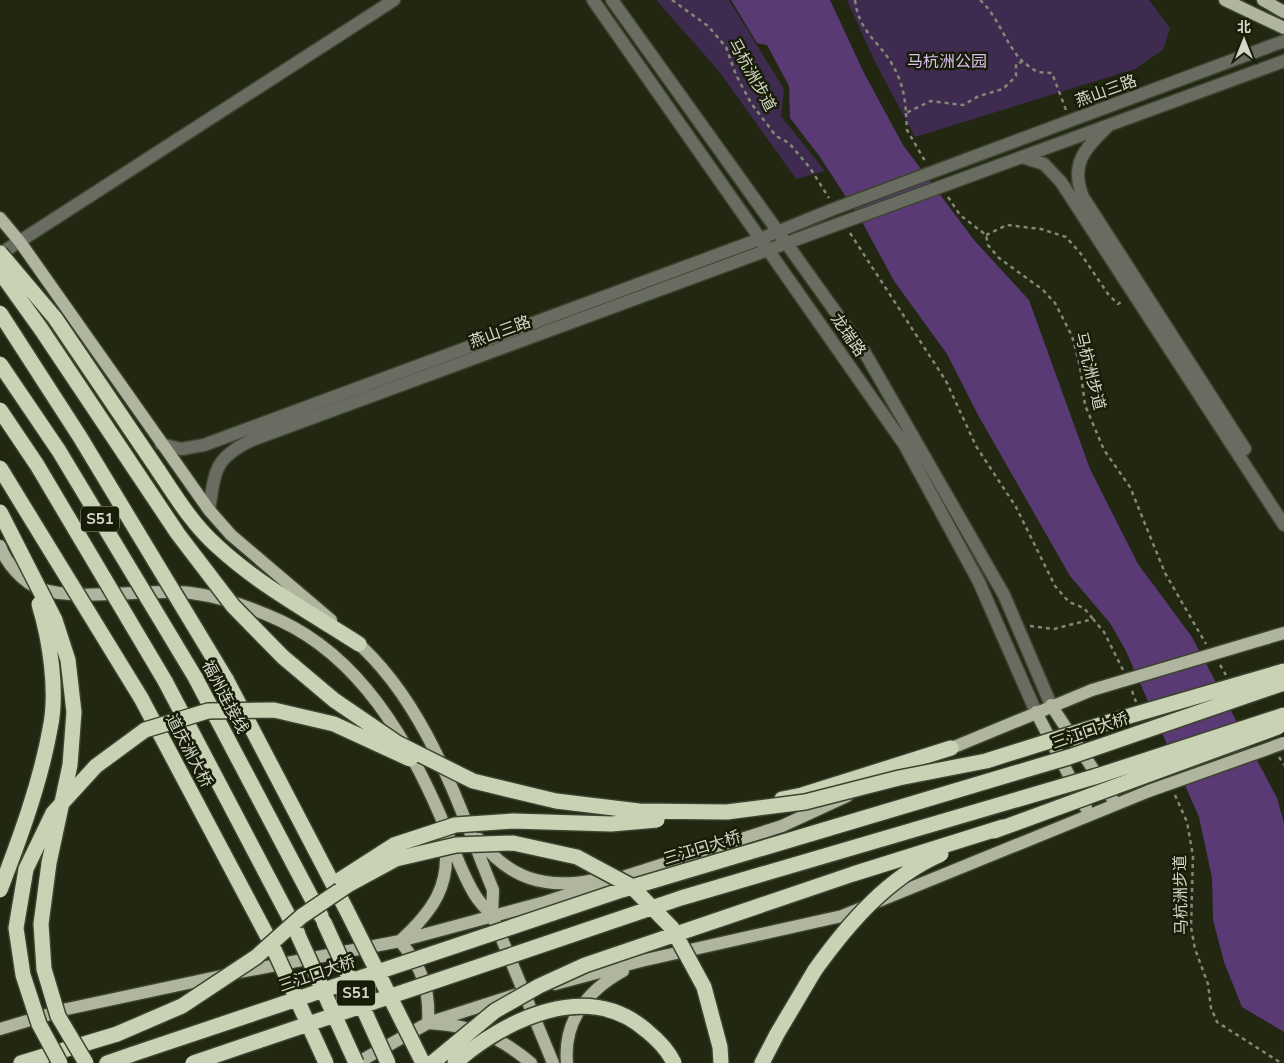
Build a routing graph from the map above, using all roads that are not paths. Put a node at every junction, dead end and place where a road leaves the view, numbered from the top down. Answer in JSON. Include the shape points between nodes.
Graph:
{"nodes":[{"id":1,"x":394,"y":0,"type":"edge"},
{"id":2,"x":593,"y":0,"type":"edge"},
{"id":3,"x":612,"y":0,"type":"edge"},
{"id":4,"x":1225,"y":0,"type":"edge"},
{"id":5,"x":1263,"y":0,"type":"edge"},
{"id":6,"x":1284,"y":12,"type":"edge"},
{"id":7,"x":1284,"y":28,"type":"edge"},
{"id":8,"x":1284,"y":42,"type":"edge"},
{"id":9,"x":1284,"y":61,"type":"edge"},
{"id":10,"x":1109,"y":125,"type":"junction"},
{"id":11,"x":1022,"y":157,"type":"junction"},
{"id":12,"x":0,"y":218,"type":"edge"},
{"id":13,"x":778,"y":232,"type":"junction"},
{"id":14,"x":760,"y":239,"type":"junction"},
{"id":15,"x":20,"y":242,"type":"junction"},
{"id":16,"x":788,"y":244,"type":"junction"},
{"id":17,"x":768,"y":251,"type":"junction"},
{"id":18,"x":0,"y":254,"type":"edge"},
{"id":19,"x":0,"y":272,"type":"edge"},
{"id":20,"x":0,"y":313,"type":"edge"},
{"id":21,"x":0,"y":364,"type":"edge"},
{"id":22,"x":0,"y":410,"type":"edge"},
{"id":23,"x":161,"y":444,"type":"junction"},
{"id":24,"x":0,"y":468,"type":"edge"},
{"id":25,"x":209,"y":510,"type":"junction"},
{"id":26,"x":1284,"y":510,"type":"edge"},
{"id":27,"x":0,"y":512,"type":"edge"},
{"id":28,"x":1284,"y":525,"type":"edge"},
{"id":29,"x":0,"y":546,"type":"edge"},
{"id":30,"x":25,"y":562,"type":"junction"},
{"id":31,"x":1284,"y":632,"type":"edge"},
{"id":32,"x":359,"y":644,"type":"junction"},
{"id":33,"x":1284,"y":671,"type":"edge"},
{"id":34,"x":1284,"y":683,"type":"edge"},
{"id":35,"x":1051,"y":705,"type":"junction"},
{"id":36,"x":1036,"y":712,"type":"junction"},
{"id":37,"x":1284,"y":715,"type":"edge"},
{"id":38,"x":1284,"y":725,"type":"edge"},
{"id":39,"x":1284,"y":743,"type":"edge"},
{"id":40,"x":951,"y":748,"type":"junction"},
{"id":41,"x":473,"y":781,"type":"junction"},
{"id":42,"x":451,"y":788,"type":"junction"},
{"id":43,"x":432,"y":796,"type":"junction"},
{"id":44,"x":1116,"y":804,"type":"junction"},
{"id":45,"x":460,"y":809,"type":"junction"},
{"id":46,"x":439,"y":813,"type":"junction"},
{"id":47,"x":1089,"y":814,"type":"junction"},
{"id":48,"x":1002,"y":828,"type":"junction"},
{"id":49,"x":642,"y":870,"type":"junction"},
{"id":50,"x":0,"y":890,"type":"edge"},
{"id":51,"x":492,"y":915,"type":"junction"},
{"id":52,"x":302,"y":916,"type":"junction"},
{"id":53,"x":400,"y":941,"type":"junction"},
{"id":54,"x":641,"y":962,"type":"junction"},
{"id":55,"x":523,"y":992,"type":"junction"},
{"id":56,"x":428,"y":1024,"type":"junction"},
{"id":57,"x":0,"y":1029,"type":"edge"},
{"id":58,"x":21,"y":1063,"type":"edge"},
{"id":59,"x":60,"y":1063,"type":"edge"},
{"id":60,"x":86,"y":1063,"type":"edge"},
{"id":61,"x":107,"y":1063,"type":"edge"},
{"id":62,"x":193,"y":1063,"type":"edge"},
{"id":63,"x":326,"y":1063,"type":"edge"},
{"id":64,"x":357,"y":1063,"type":"edge"},
{"id":65,"x":388,"y":1063,"type":"edge"},
{"id":66,"x":421,"y":1063,"type":"edge"},
{"id":67,"x":432,"y":1063,"type":"edge"},
{"id":68,"x":455,"y":1063,"type":"edge"},
{"id":69,"x":531,"y":1063,"type":"edge"},
{"id":70,"x":553,"y":1063,"type":"edge"},
{"id":71,"x":567,"y":1063,"type":"edge"},
{"id":72,"x":674,"y":1063,"type":"edge"},
{"id":73,"x":721,"y":1063,"type":"edge"},
{"id":74,"x":762,"y":1063,"type":"edge"}],
"edges":[{"from":1,"to":15,"type":"street"},
{"from":2,"to":14,"type":"street","name":"龙瑞路"},
{"from":3,"to":13,"type":"street","name":"龙瑞路"},
{"from":4,"to":7,"type":"main road"},
{"from":5,"to":6,"type":"main road"},
{"from":8,"to":13,"type":"street","name":"燕山三路","bridge":true,"via":[[831,205]]},
{"from":9,"to":10,"type":"street","name":"燕山三路"},
{"from":10,"to":11,"type":"street","name":"燕山三路"},
{"from":10,"to":26,"type":"street","via":[[1091,143],[1078,165],[1077,182],[1083,197]]},
{"from":11,"to":16,"type":"street","name":"燕山三路","bridge":true},
{"from":11,"to":28,"type":"street","via":[[1044,164],[1061,182]]},
{"from":12,"to":15,"type":"main road"},
{"from":13,"to":14,"type":"street","name":"燕山三路"},
{"from":13,"to":16,"type":"street","name":"龙瑞路"},
{"from":14,"to":17,"type":"street","name":"龙瑞路"},
{"from":14,"to":23,"type":"street","name":"燕山三路","via":[[204,446],[181,449]]},
{"from":15,"to":18,"type":"street"},
{"from":15,"to":23,"type":"main road"},
{"from":16,"to":17,"type":"street","name":"燕山三路"},
{"from":16,"to":35,"type":"street","name":"龙瑞路","via":[[865,353],[975,541],[1018,624]]},
{"from":17,"to":25,"type":"street","name":"燕山三路","via":[[245,444],[225,456],[218,466]]},
{"from":17,"to":36,"type":"street","name":"龙瑞路","via":[[914,461],[979,582]]},
{"from":18,"to":32,"type":"highway","bridge":true,"via":[[55,318],[189,516],[216,546],[252,576]]},
{"from":19,"to":41,"type":"highway","bridge":true,"via":[[178,534],[233,606],[283,657],[334,700],[397,743]]},
{"from":20,"to":66,"type":"highway","bridge":true,"via":[[80,437],[226,679],[346,908]]},
{"from":21,"to":65,"type":"highway","name":"福州连接线","number":"S51","bridge":true,"via":[[59,450],[195,677],[324,922]]},
{"from":22,"to":64,"type":"highway","number":"S51","bridge":true,"via":[[37,465],[165,681],[298,935]]},
{"from":23,"to":25,"type":"main road"},
{"from":24,"to":63,"type":"highway","name":"道庆洲大桥","bridge":true,"via":[[142,698],[272,945]]},
{"from":25,"to":32,"type":"main road","via":[[231,535]]},
{"from":27,"to":30,"type":"highway","bridge":true},
{"from":29,"to":43,"type":"main road","via":[[17,573],[40,588],[71,594],[192,593],[249,606],[298,629],[338,660],[372,696],[406,744]]},
{"from":30,"to":50,"type":"highway","bridge":true,"via":[[46,626],[53,695],[51,728],[22,831]]},
{"from":30,"to":60,"type":"highway","bridge":true,"via":[[55,620],[68,660],[74,712],[70,765],[49,863],[41,924],[44,969],[58,1016]]},
{"from":31,"to":35,"type":"main road","bridge":true},
{"from":32,"to":42,"type":"main road","via":[[394,681],[428,737]]},
{"from":33,"to":41,"type":"highway","bridge":true,"via":[[986,761],[899,778],[805,802],[727,812],[639,812],[556,801]]},
{"from":34,"to":61,"type":"highway","name":"三江口大桥","bridge":true,"via":[[1069,757],[622,890]]},
{"from":35,"to":36,"type":"main road"},
{"from":35,"to":44,"type":"main road"},
{"from":36,"to":40,"type":"main road"},
{"from":36,"to":47,"type":"main road"},
{"from":37,"to":62,"type":"highway","bridge":true,"via":[[1094,777],[681,898]]},
{"from":38,"to":48,"type":"highway","bridge":true},
{"from":39,"to":44,"type":"main road","bridge":true},
{"from":40,"to":49,"type":"main road","via":[[782,826]]},
{"from":40,"to":52,"type":"highway","bridge":true,"via":[[802,795],[698,816],[611,824],[513,821],[454,825],[394,845],[343,877]]},
{"from":41,"to":59,"type":"highway","bridge":true,"via":[[392,752],[334,724],[274,710],[208,712],[145,730],[96,766],[53,813],[26,869],[16,928],[23,975],[38,1024]]},
{"from":42,"to":43,"type":"main road"},
{"from":42,"to":45,"type":"main road"},
{"from":43,"to":46,"type":"main road"},
{"from":44,"to":47,"type":"main road"},
{"from":45,"to":49,"type":"main road","via":[[490,853],[508,870],[533,880],[585,882]]},
{"from":45,"to":51,"type":"main road","via":[[493,890]]},
{"from":46,"to":51,"type":"main road","via":[[475,896]]},
{"from":46,"to":53,"type":"main road","via":[[447,853],[445,878],[435,903]]},
{"from":47,"to":54,"type":"main road","via":[[842,916]]},
{"from":48,"to":67,"type":"highway","bridge":true,"via":[[585,965],[495,1011]]},
{"from":48,"to":74,"type":"highway","bridge":true,"via":[[931,859],[892,882],[831,947]]},
{"from":49,"to":51,"type":"main road","via":[[545,902]]},
{"from":51,"to":53,"type":"main road"},
{"from":51,"to":55,"type":"main road"},
{"from":52,"to":58,"type":"highway","bridge":true,"via":[[256,957],[182,1006],[117,1034]]},
{"from":52,"to":73,"type":"highway","bridge":true,"via":[[348,885],[396,859],[456,845],[513,843],[577,857],[631,886],[672,928],[704,987],[720,1047]]},
{"from":53,"to":56,"type":"main road","via":[[417,962],[429,1001]]},
{"from":53,"to":57,"type":"main road","via":[[77,1007]]},
{"from":54,"to":55,"type":"main road"},
{"from":54,"to":71,"type":"main road","via":[[608,979],[589,996],[575,1016],[568,1036]]},
{"from":55,"to":56,"type":"main road"},
{"from":55,"to":70,"type":"main road"},
{"from":56,"to":64,"type":"main road"},
{"from":56,"to":69,"type":"main road","via":[[460,1026],[488,1034]]},
{"from":68,"to":72,"type":"highway","bridge":true,"via":[[474,1046],[524,1018],[555,1008],[588,1006],[615,1012],[640,1024],[658,1040]]}]}
